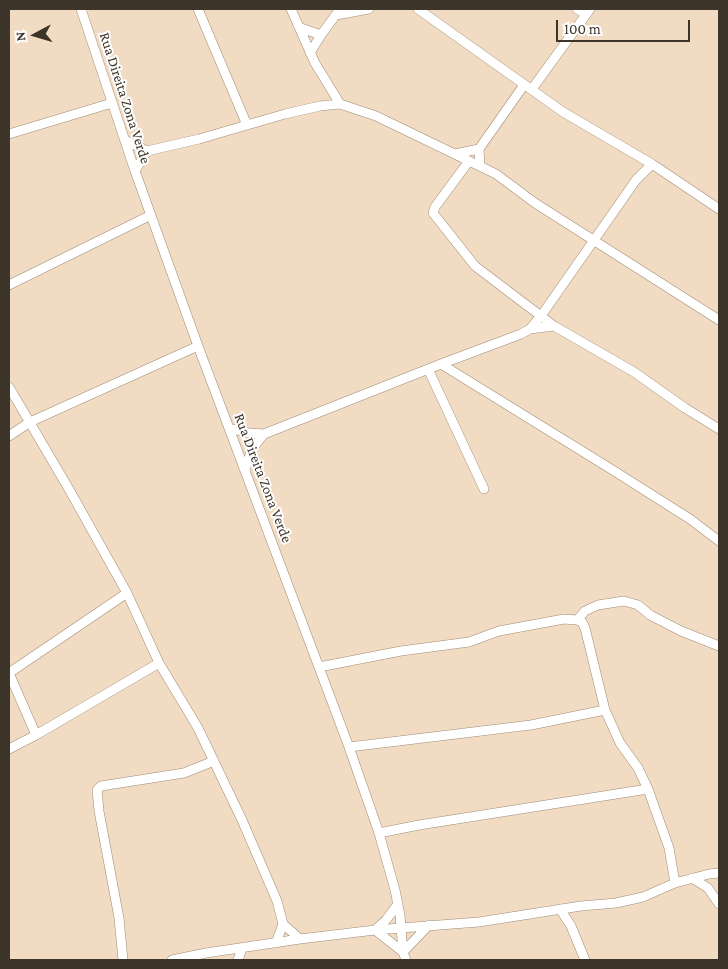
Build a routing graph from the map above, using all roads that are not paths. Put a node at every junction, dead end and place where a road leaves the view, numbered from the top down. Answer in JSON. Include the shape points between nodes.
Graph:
{"nodes":[{"id":1,"x":81,"y":9,"type":"edge"},
{"id":2,"x":198,"y":9,"type":"edge"},
{"id":3,"x":291,"y":9,"type":"edge"},
{"id":4,"x":369,"y":9,"type":"edge"},
{"id":5,"x":418,"y":9,"type":"edge"},
{"id":6,"x":577,"y":9,"type":"edge"},
{"id":7,"x":338,"y":12,"type":"edge"},
{"id":8,"x":588,"y":12,"type":"edge"},
{"id":9,"x":427,"y":13,"type":"edge"},
{"id":10,"x":301,"y":28,"type":"junction"},
{"id":11,"x":321,"y":35,"type":"junction"},
{"id":12,"x":310,"y":53,"type":"junction"},
{"id":13,"x":528,"y":87,"type":"junction"},
{"id":14,"x":112,"y":103,"type":"junction"},
{"id":15,"x":340,"y":104,"type":"junction"},
{"id":16,"x":247,"y":125,"type":"junction"},
{"id":17,"x":9,"y":134,"type":"edge"},
{"id":18,"x":124,"y":140,"type":"junction"},
{"id":19,"x":479,"y":149,"type":"junction"},
{"id":20,"x":147,"y":152,"type":"junction"},
{"id":21,"x":455,"y":154,"type":"junction"},
{"id":22,"x":469,"y":161,"type":"junction"},
{"id":23,"x":652,"y":164,"type":"junction"},
{"id":24,"x":480,"y":165,"type":"junction"},
{"id":25,"x":135,"y":171,"type":"junction"},
{"id":26,"x":719,"y":209,"type":"edge"},
{"id":27,"x":150,"y":215,"type":"junction"},
{"id":28,"x":595,"y":241,"type":"junction"},
{"id":29,"x":9,"y":285,"type":"edge"},
{"id":30,"x":541,"y":316,"type":"junction"},
{"id":31,"x":719,"y":319,"type":"edge"},
{"id":32,"x":554,"y":326,"type":"junction"},
{"id":33,"x":530,"y":329,"type":"junction"},
{"id":34,"x":198,"y":346,"type":"junction"},
{"id":35,"x":440,"y":364,"type":"junction"},
{"id":36,"x":428,"y":369,"type":"junction"},
{"id":37,"x":9,"y":387,"type":"edge"},
{"id":38,"x":30,"y":422,"type":"junction"},
{"id":39,"x":229,"y":428,"type":"junction"},
{"id":40,"x":719,"y":429,"type":"edge"},
{"id":41,"x":264,"y":434,"type":"junction"},
{"id":42,"x":9,"y":436,"type":"edge"},
{"id":43,"x":245,"y":470,"type":"junction"},
{"id":44,"x":484,"y":489,"type":"dead end"},
{"id":45,"x":719,"y":542,"type":"edge"},
{"id":46,"x":127,"y":593,"type":"junction"},
{"id":47,"x":577,"y":620,"type":"junction"},
{"id":48,"x":719,"y":646,"type":"edge"},
{"id":49,"x":159,"y":663,"type":"junction"},
{"id":50,"x":319,"y":667,"type":"junction"},
{"id":51,"x":9,"y":673,"type":"edge"},
{"id":52,"x":605,"y":710,"type":"junction"},
{"id":53,"x":36,"y":735,"type":"junction"},
{"id":54,"x":349,"y":747,"type":"junction"},
{"id":55,"x":9,"y":749,"type":"edge"},
{"id":56,"x":214,"y":761,"type":"junction"},
{"id":57,"x":648,"y":789,"type":"junction"},
{"id":58,"x":379,"y":833,"type":"junction"},
{"id":59,"x":719,"y":873,"type":"edge"},
{"id":60,"x":692,"y":878,"type":"junction"},
{"id":61,"x":676,"y":882,"type":"junction"},
{"id":62,"x":398,"y":904,"type":"junction"},
{"id":63,"x":719,"y":904,"type":"edge"},
{"id":64,"x":560,"y":909,"type":"junction"},
{"id":65,"x":283,"y":924,"type":"junction"},
{"id":66,"x":429,"y":925,"type":"junction"},
{"id":67,"x":401,"y":928,"type":"junction"},
{"id":68,"x":375,"y":930,"type":"junction"},
{"id":69,"x":300,"y":938,"type":"junction"},
{"id":70,"x":276,"y":943,"type":"junction"},
{"id":71,"x":242,"y":948,"type":"junction"},
{"id":72,"x":206,"y":953,"type":"junction"},
{"id":73,"x":405,"y":956,"type":"edge"},
{"id":74,"x":124,"y":960,"type":"edge"},
{"id":75,"x":172,"y":960,"type":"edge"},
{"id":76,"x":213,"y":960,"type":"edge"},
{"id":77,"x":238,"y":960,"type":"edge"},
{"id":78,"x":585,"y":960,"type":"edge"}],
"edges":[{"from":1,"to":14,"type":"street","name":"Rua Direita Zona Verde"},
{"from":2,"to":16,"type":"street"},
{"from":3,"to":10,"type":"street"},
{"from":4,"to":7,"type":"street"},
{"from":5,"to":9,"type":"street"},
{"from":6,"to":8,"type":"street"},
{"from":7,"to":11,"type":"street"},
{"from":8,"to":13,"type":"street"},
{"from":9,"to":13,"type":"street"},
{"from":10,"to":11,"type":"street"},
{"from":10,"to":12,"type":"street"},
{"from":11,"to":12,"type":"street"},
{"from":12,"to":15,"type":"street"},
{"from":13,"to":19,"type":"street"},
{"from":13,"to":23,"type":"street","via":[[563,112]]},
{"from":14,"to":17,"type":"street"},
{"from":14,"to":18,"type":"street","name":"Rua Direita Zona Verde"},
{"from":15,"to":16,"type":"street"},
{"from":15,"to":21,"type":"street","via":[[376,116]]},
{"from":16,"to":20,"type":"street"},
{"from":18,"to":20,"type":"street"},
{"from":18,"to":25,"type":"street","name":"Rua Direita Zona Verde"},
{"from":19,"to":21,"type":"street"},
{"from":19,"to":24,"type":"street"},
{"from":20,"to":25,"type":"street"},
{"from":21,"to":22,"type":"street"},
{"from":22,"to":24,"type":"street"},
{"from":22,"to":30,"type":"street","via":[[435,207],[434,213],[475,266]]},
{"from":23,"to":26,"type":"street"},
{"from":23,"to":28,"type":"street","via":[[636,180]]},
{"from":24,"to":28,"type":"street"},
{"from":25,"to":27,"type":"street","name":"Rua Direita Zona Verde"},
{"from":27,"to":29,"type":"street"},
{"from":27,"to":34,"type":"street","name":"Rua Direita Zona Verde"},
{"from":28,"to":30,"type":"street"},
{"from":28,"to":31,"type":"street"},
{"from":30,"to":32,"type":"street"},
{"from":30,"to":33,"type":"street"},
{"from":32,"to":33,"type":"street"},
{"from":32,"to":40,"type":"street","via":[[634,372]]},
{"from":33,"to":35,"type":"street"},
{"from":34,"to":38,"type":"street"},
{"from":34,"to":39,"type":"street","name":"Rua Direita Zona Verde"},
{"from":35,"to":36,"type":"street"},
{"from":35,"to":45,"type":"street","via":[[690,519]]},
{"from":36,"to":41,"type":"street"},
{"from":36,"to":44,"type":"street"},
{"from":37,"to":38,"type":"street"},
{"from":38,"to":42,"type":"street"},
{"from":38,"to":46,"type":"street"},
{"from":39,"to":41,"type":"street"},
{"from":39,"to":43,"type":"street","name":"Rua Direita Zona Verde"},
{"from":41,"to":43,"type":"street","via":[[252,449]]},
{"from":43,"to":50,"type":"street","name":"Rua Direita Zona Verde"},
{"from":46,"to":49,"type":"street"},
{"from":46,"to":51,"type":"street"},
{"from":47,"to":48,"type":"street","via":[[585,611],[598,605],[624,601],[638,605],[681,631]]},
{"from":47,"to":50,"type":"street","via":[[564,619],[499,631],[469,642],[401,650]]},
{"from":47,"to":52,"type":"street","via":[[586,628]]},
{"from":49,"to":53,"type":"street"},
{"from":49,"to":56,"type":"street"},
{"from":50,"to":54,"type":"street","name":"Rua Direita Zona Verde"},
{"from":51,"to":53,"type":"street"},
{"from":52,"to":54,"type":"street","via":[[531,726]]},
{"from":52,"to":57,"type":"street","via":[[620,743]]},
{"from":53,"to":55,"type":"street"},
{"from":54,"to":58,"type":"street","name":"Rua Direita Zona Verde"},
{"from":56,"to":65,"type":"street","via":[[277,901]]},
{"from":56,"to":74,"type":"street","via":[[184,773],[101,786],[97,790]]},
{"from":57,"to":58,"type":"street"},
{"from":57,"to":61,"type":"street","via":[[669,848]]},
{"from":58,"to":62,"type":"street","name":"Rua Direita Zona Verde"},
{"from":59,"to":60,"type":"street"},
{"from":60,"to":61,"type":"street"},
{"from":60,"to":63,"type":"street","via":[[708,888]]},
{"from":61,"to":64,"type":"street","via":[[643,898]]},
{"from":62,"to":67,"type":"street","name":"Rua Direita Zona Verde"},
{"from":62,"to":68,"type":"street"},
{"from":64,"to":66,"type":"street","via":[[479,922]]},
{"from":64,"to":78,"type":"street"},
{"from":65,"to":69,"type":"street"},
{"from":65,"to":70,"type":"street"},
{"from":66,"to":67,"type":"street"},
{"from":66,"to":73,"type":"street"},
{"from":67,"to":68,"type":"street"},
{"from":67,"to":73,"type":"street","name":"Rua Direita Zona Verde"},
{"from":68,"to":69,"type":"street"},
{"from":68,"to":73,"type":"street"},
{"from":69,"to":70,"type":"street"},
{"from":70,"to":71,"type":"street"},
{"from":71,"to":72,"type":"street"},
{"from":71,"to":77,"type":"street"},
{"from":72,"to":75,"type":"street"},
{"from":72,"to":76,"type":"street"}]}
